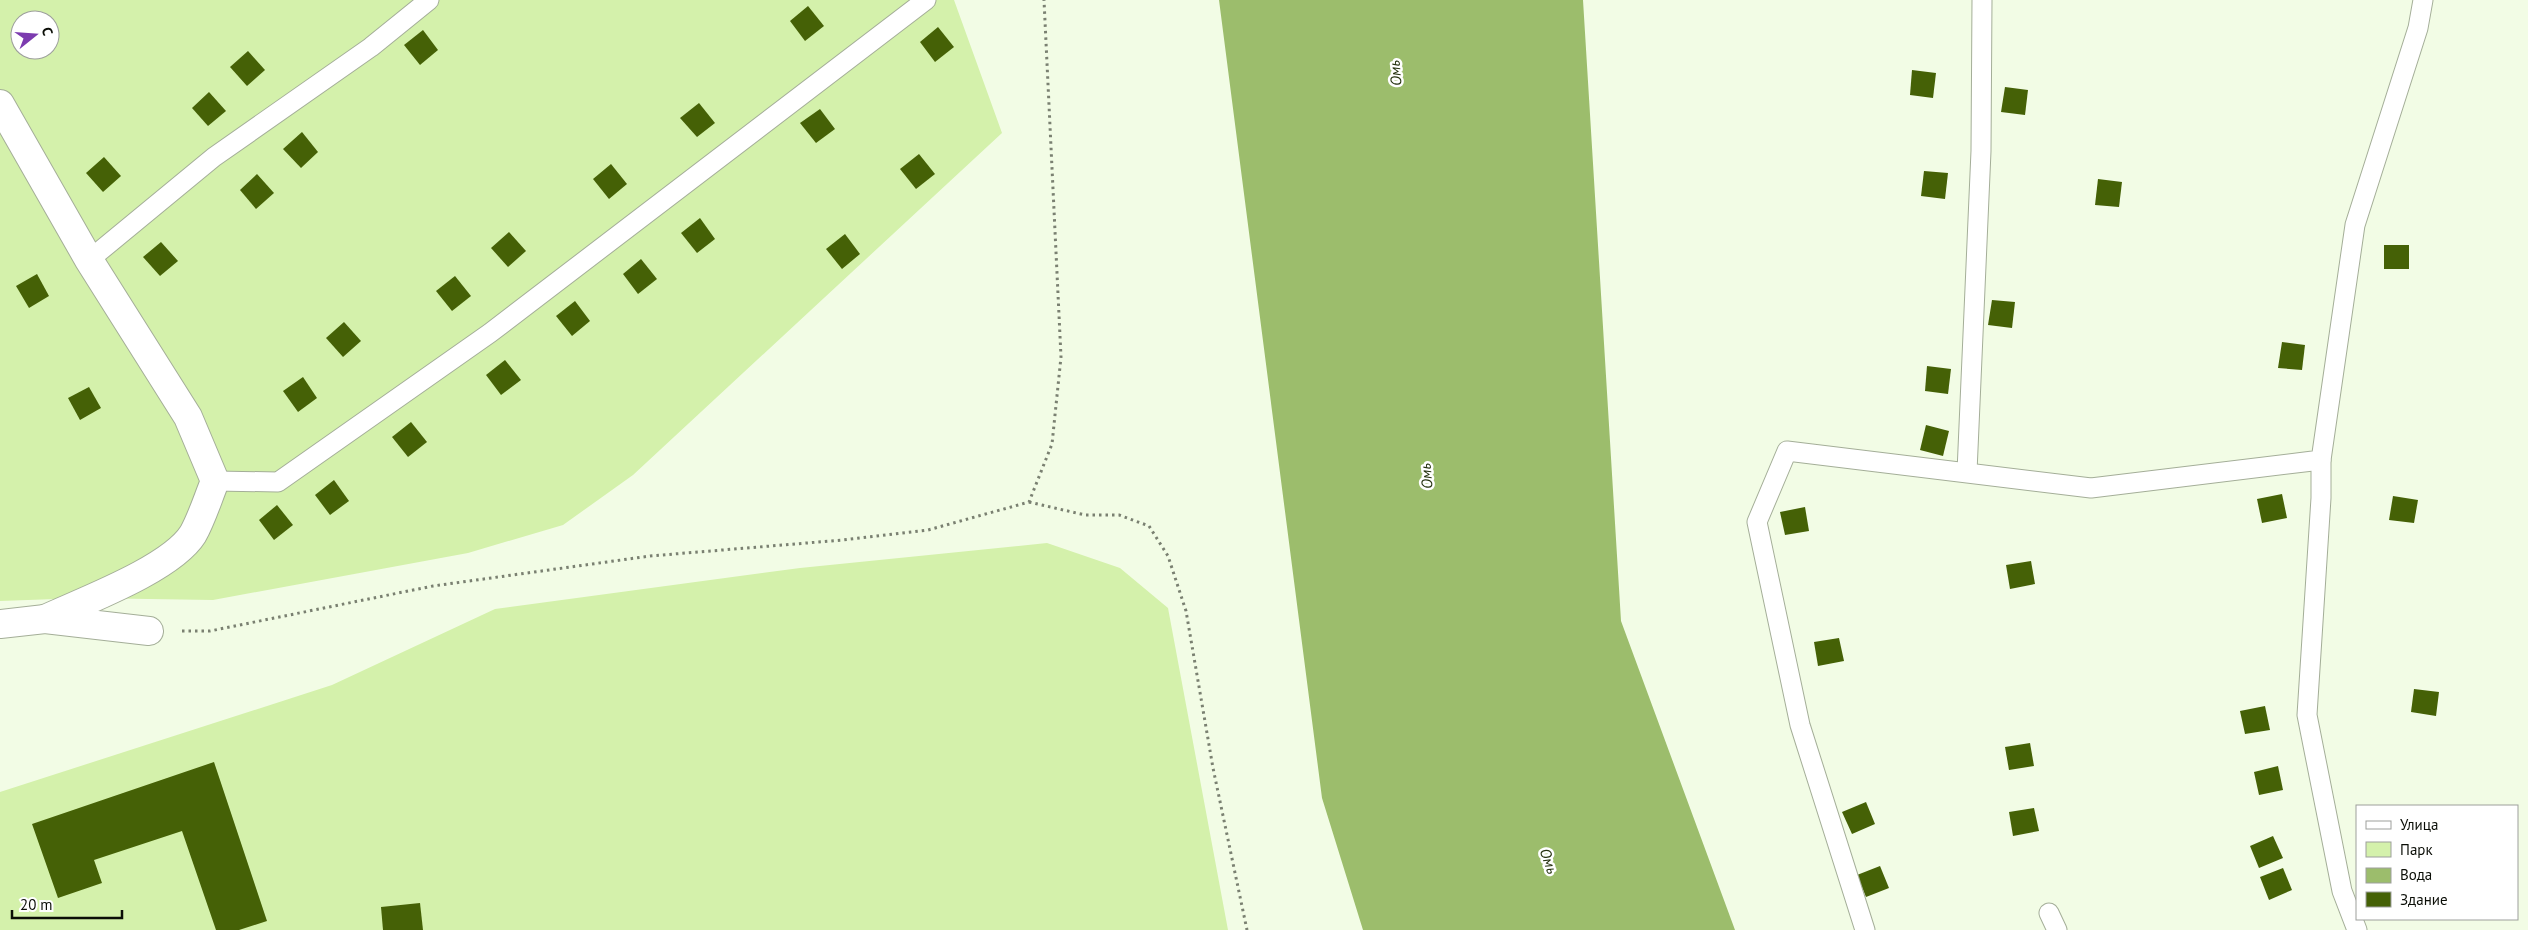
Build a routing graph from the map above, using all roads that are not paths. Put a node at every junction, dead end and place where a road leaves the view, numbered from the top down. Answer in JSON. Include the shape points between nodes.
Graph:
{"nodes":[{"id":1,"x":429,"y":0,"type":"edge"},
{"id":2,"x":926,"y":0,"type":"edge"},
{"id":3,"x":1982,"y":0,"type":"edge"},
{"id":4,"x":2423,"y":0,"type":"edge"},
{"id":5,"x":0,"y":104,"type":"edge"},
{"id":6,"x":89,"y":260,"type":"junction"},
{"id":7,"x":2321,"y":460,"type":"junction"},
{"id":8,"x":1967,"y":472,"type":"junction"},
{"id":9,"x":215,"y":481,"type":"junction"},
{"id":10,"x":45,"y":619,"type":"junction"},
{"id":11,"x":0,"y":624,"type":"edge"},
{"id":12,"x":149,"y":631,"type":"road end"},
{"id":13,"x":1865,"y":930,"type":"edge"},
{"id":14,"x":2356,"y":930,"type":"edge"}],
"edges":[{"from":1,"to":6,"type":"lane","via":[[371,47],[214,157]]},
{"from":2,"to":9,"type":"lane","via":[[490,333],[278,482]]},
{"from":3,"to":8,"type":"lane","via":[[1981,151]]},
{"from":4,"to":7,"type":"lane","via":[[2418,28],[2354,225]]},
{"from":5,"to":6,"type":"street"},
{"from":6,"to":9,"type":"street","via":[[188,417]]},
{"from":7,"to":8,"type":"lane","via":[[2090,488]]},
{"from":7,"to":14,"type":"lane","via":[[2307,715],[2342,891]]},
{"from":8,"to":13,"type":"lane","via":[[1788,451],[1757,522],[1800,725]]},
{"from":9,"to":10,"type":"street","via":[[193,534],[175,555]]},
{"from":10,"to":11,"type":"street"},
{"from":10,"to":12,"type":"street"}]}
